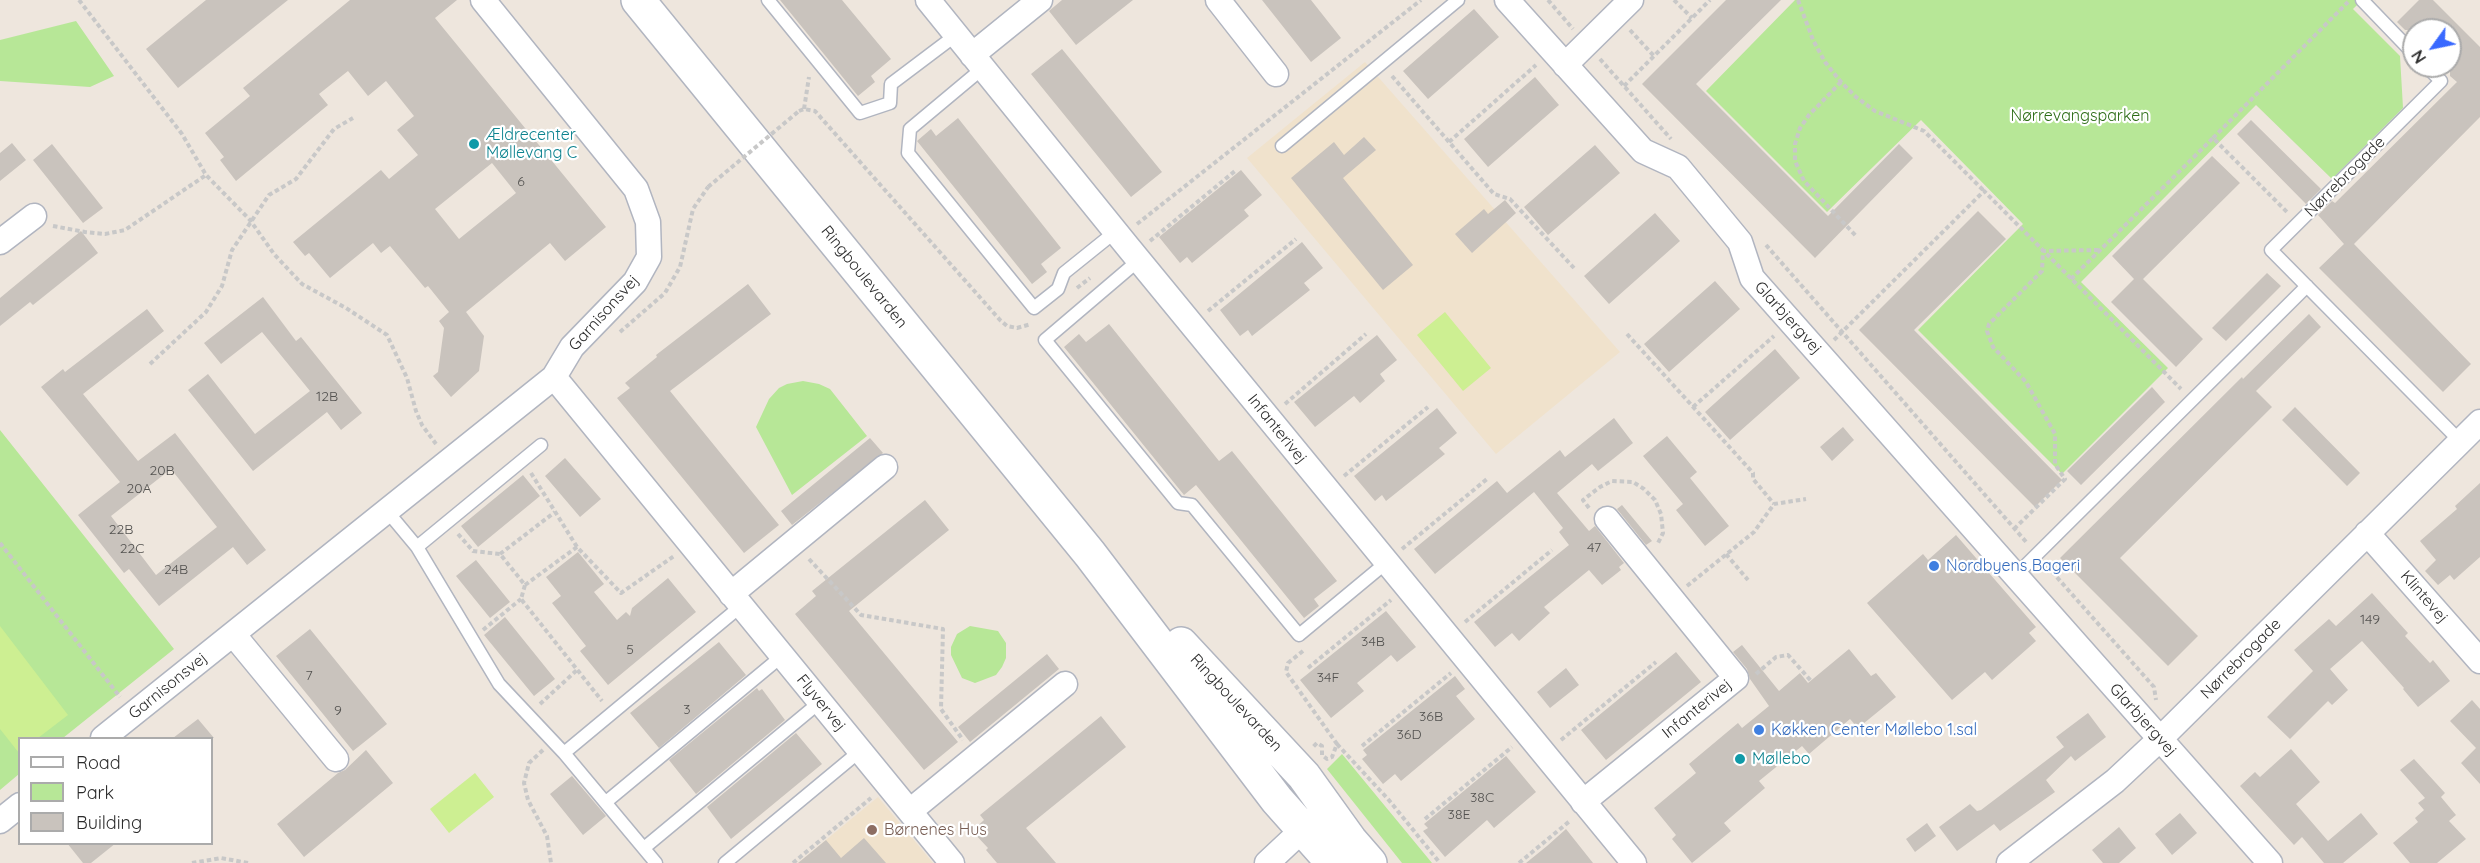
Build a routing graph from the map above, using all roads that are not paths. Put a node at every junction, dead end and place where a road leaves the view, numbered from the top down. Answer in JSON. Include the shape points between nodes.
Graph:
{"nodes":[{"id":1,"x":483,"y":0,"type":"edge"},
{"id":2,"x":638,"y":0,"type":"edge"},
{"id":3,"x":768,"y":0,"type":"edge"},
{"id":4,"x":928,"y":0,"type":"edge"},
{"id":5,"x":1040,"y":0,"type":"edge"},
{"id":6,"x":1218,"y":0,"type":"edge"},
{"id":7,"x":1458,"y":0,"type":"edge"},
{"id":8,"x":1507,"y":0,"type":"edge"},
{"id":9,"x":2362,"y":0,"type":"edge"},
{"id":10,"x":1623,"y":8,"type":"edge"},
{"id":11,"x":956,"y":35,"type":"junction"},
{"id":12,"x":2402,"y":42,"type":"edge"},
{"id":13,"x":1558,"y":58,"type":"junction"},
{"id":14,"x":977,"y":61,"type":"junction"},
{"id":15,"x":1276,"y":74,"type":"dead end"},
{"id":16,"x":2438,"y":78,"type":"edge"},
{"id":17,"x":1282,"y":146,"type":"dead end"},
{"id":18,"x":34,"y":216,"type":"road end"},
{"id":19,"x":0,"y":242,"type":"edge"},
{"id":20,"x":1127,"y":246,"type":"junction"},
{"id":21,"x":2307,"y":286,"type":"junction"},
{"id":22,"x":554,"y":377,"type":"junction"},
{"id":23,"x":2474,"y":430,"type":"edge"},
{"id":24,"x":541,"y":445,"type":"dead end"},
{"id":25,"x":885,"y":467,"type":"dead end"},
{"id":26,"x":387,"y":511,"type":"junction"},
{"id":27,"x":1607,"y":519,"type":"dead end"},
{"id":28,"x":2367,"y":533,"type":"junction"},
{"id":29,"x":417,"y":547,"type":"junction"},
{"id":30,"x":1090,"y":554,"type":"junction"},
{"id":31,"x":1387,"y":562,"type":"junction"},
{"id":32,"x":2016,"y":576,"type":"junction"},
{"id":33,"x":736,"y":600,"type":"junction"},
{"id":34,"x":233,"y":634,"type":"junction"},
{"id":35,"x":782,"y":656,"type":"junction"},
{"id":36,"x":2480,"y":661,"type":"edge"},
{"id":37,"x":1065,"y":684,"type":"dead end"},
{"id":38,"x":820,"y":702,"type":"junction"},
{"id":39,"x":104,"y":737,"type":"edge"},
{"id":40,"x":2160,"y":740,"type":"junction"},
{"id":41,"x":860,"y":751,"type":"junction"},
{"id":42,"x":564,"y":753,"type":"junction"},
{"id":43,"x":336,"y":759,"type":"dead end"},
{"id":44,"x":606,"y":802,"type":"junction"},
{"id":45,"x":1585,"y":804,"type":"junction"},
{"id":46,"x":18,"y":807,"type":"edge"},
{"id":47,"x":910,"y":811,"type":"junction"},
{"id":48,"x":1315,"y":818,"type":"junction"},
{"id":49,"x":0,"y":821,"type":"edge"},
{"id":50,"x":644,"y":848,"type":"junction"},
{"id":51,"x":656,"y":863,"type":"edge"},
{"id":52,"x":725,"y":863,"type":"edge"},
{"id":53,"x":952,"y":863,"type":"edge"},
{"id":54,"x":1267,"y":863,"type":"edge"},
{"id":55,"x":1333,"y":863,"type":"edge"},
{"id":56,"x":1370,"y":863,"type":"edge"},
{"id":57,"x":1634,"y":863,"type":"edge"},
{"id":58,"x":2009,"y":863,"type":"edge"},
{"id":59,"x":2270,"y":863,"type":"edge"}],
"edges":[{"from":1,"to":22,"type":"street","name":"Garnisonsvej","via":[[636,189],[648,222],[649,257],[635,282],[572,347]]},
{"from":2,"to":30,"type":"main road","name":"Ringboulevarden"},
{"from":3,"to":11,"type":"lane","via":[[860,113],[890,103],[891,84]]},
{"from":4,"to":11,"type":"street","name":"Infanterivej"},
{"from":5,"to":14,"type":"street"},
{"from":6,"to":15,"type":"street"},
{"from":7,"to":17,"type":"lane"},
{"from":8,"to":13,"type":"street","name":"Glarbjergvej"},
{"from":9,"to":12,"type":"lane"},
{"from":10,"to":13,"type":"street","via":[[1586,44]]},
{"from":11,"to":14,"type":"street","name":"Infanterivej"},
{"from":13,"to":32,"type":"street","name":"Glarbjergvej","via":[[1643,151],[1678,167],[1740,242],[1752,278]]},
{"from":14,"to":20,"type":"street","name":"Infanterivej"},
{"from":14,"to":20,"type":"lane","via":[[910,129],[908,153],[915,162],[1034,308],[1058,289],[1064,273]]},
{"from":16,"to":21,"type":"lane","name":"Nørrebrogade","via":[[2441,81],[2271,250]]},
{"from":18,"to":19,"type":"street"},
{"from":20,"to":31,"type":"street","name":"Infanterivej"},
{"from":20,"to":31,"type":"lane","via":[[1045,340],[1178,503],[1192,505],[1299,635]]},
{"from":21,"to":23,"type":"lane","name":"Nørrebrogade"},
{"from":21,"to":32,"type":"lane"},
{"from":22,"to":26,"type":"street","name":"Garnisonsvej"},
{"from":22,"to":33,"type":"street","name":"Flyvervej"},
{"from":23,"to":28,"type":"street","name":"Nørrebrogade"},
{"from":24,"to":29,"type":"lane"},
{"from":25,"to":33,"type":"street","via":[[794,542]]},
{"from":26,"to":29,"type":"lane"},
{"from":26,"to":34,"type":"street","name":"Garnisonsvej"},
{"from":27,"to":45,"type":"street","name":"Infanterivej","via":[[1736,678]]},
{"from":28,"to":36,"type":"street","name":"Klintevej"},
{"from":28,"to":40,"type":"street","name":"Nørrebrogade"},
{"from":29,"to":42,"type":"lane","via":[[499,684]]},
{"from":30,"to":48,"type":"main road","name":"Ringboulevarden","via":[[1264,783]]},
{"from":30,"to":48,"type":"main road","name":"Ringboulevarden","via":[[1139,599],[1304,776]]},
{"from":31,"to":45,"type":"street","name":"Infanterivej"},
{"from":32,"to":40,"type":"street","name":"Glarbjergvej"},
{"from":33,"to":35,"type":"street","name":"Flyvervej"},
{"from":33,"to":42,"type":"lane"},
{"from":34,"to":39,"type":"street","name":"Garnisonsvej"},
{"from":34,"to":43,"type":"street"},
{"from":35,"to":38,"type":"street","name":"Flyvervej"},
{"from":35,"to":44,"type":"lane"},
{"from":37,"to":47,"type":"street"},
{"from":38,"to":41,"type":"street","name":"Flyvervej"},
{"from":38,"to":50,"type":"lane"},
{"from":40,"to":58,"type":"street","name":"Nørrebrogade","via":[[2115,781]]},
{"from":40,"to":59,"type":"street","name":"Glarbjergvej"},
{"from":41,"to":47,"type":"street","name":"Flyvervej"},
{"from":41,"to":52,"type":"lane"},
{"from":42,"to":44,"type":"lane"},
{"from":44,"to":50,"type":"lane"},
{"from":45,"to":57,"type":"street","name":"Infanterivej"},
{"from":46,"to":49,"type":"street"},
{"from":47,"to":53,"type":"street","name":"Flyvervej"},
{"from":48,"to":54,"type":"street"},
{"from":48,"to":55,"type":"main road","name":"Ringboulevarden"},
{"from":48,"to":56,"type":"main road","name":"Ringboulevarden"},
{"from":50,"to":51,"type":"lane"}]}
